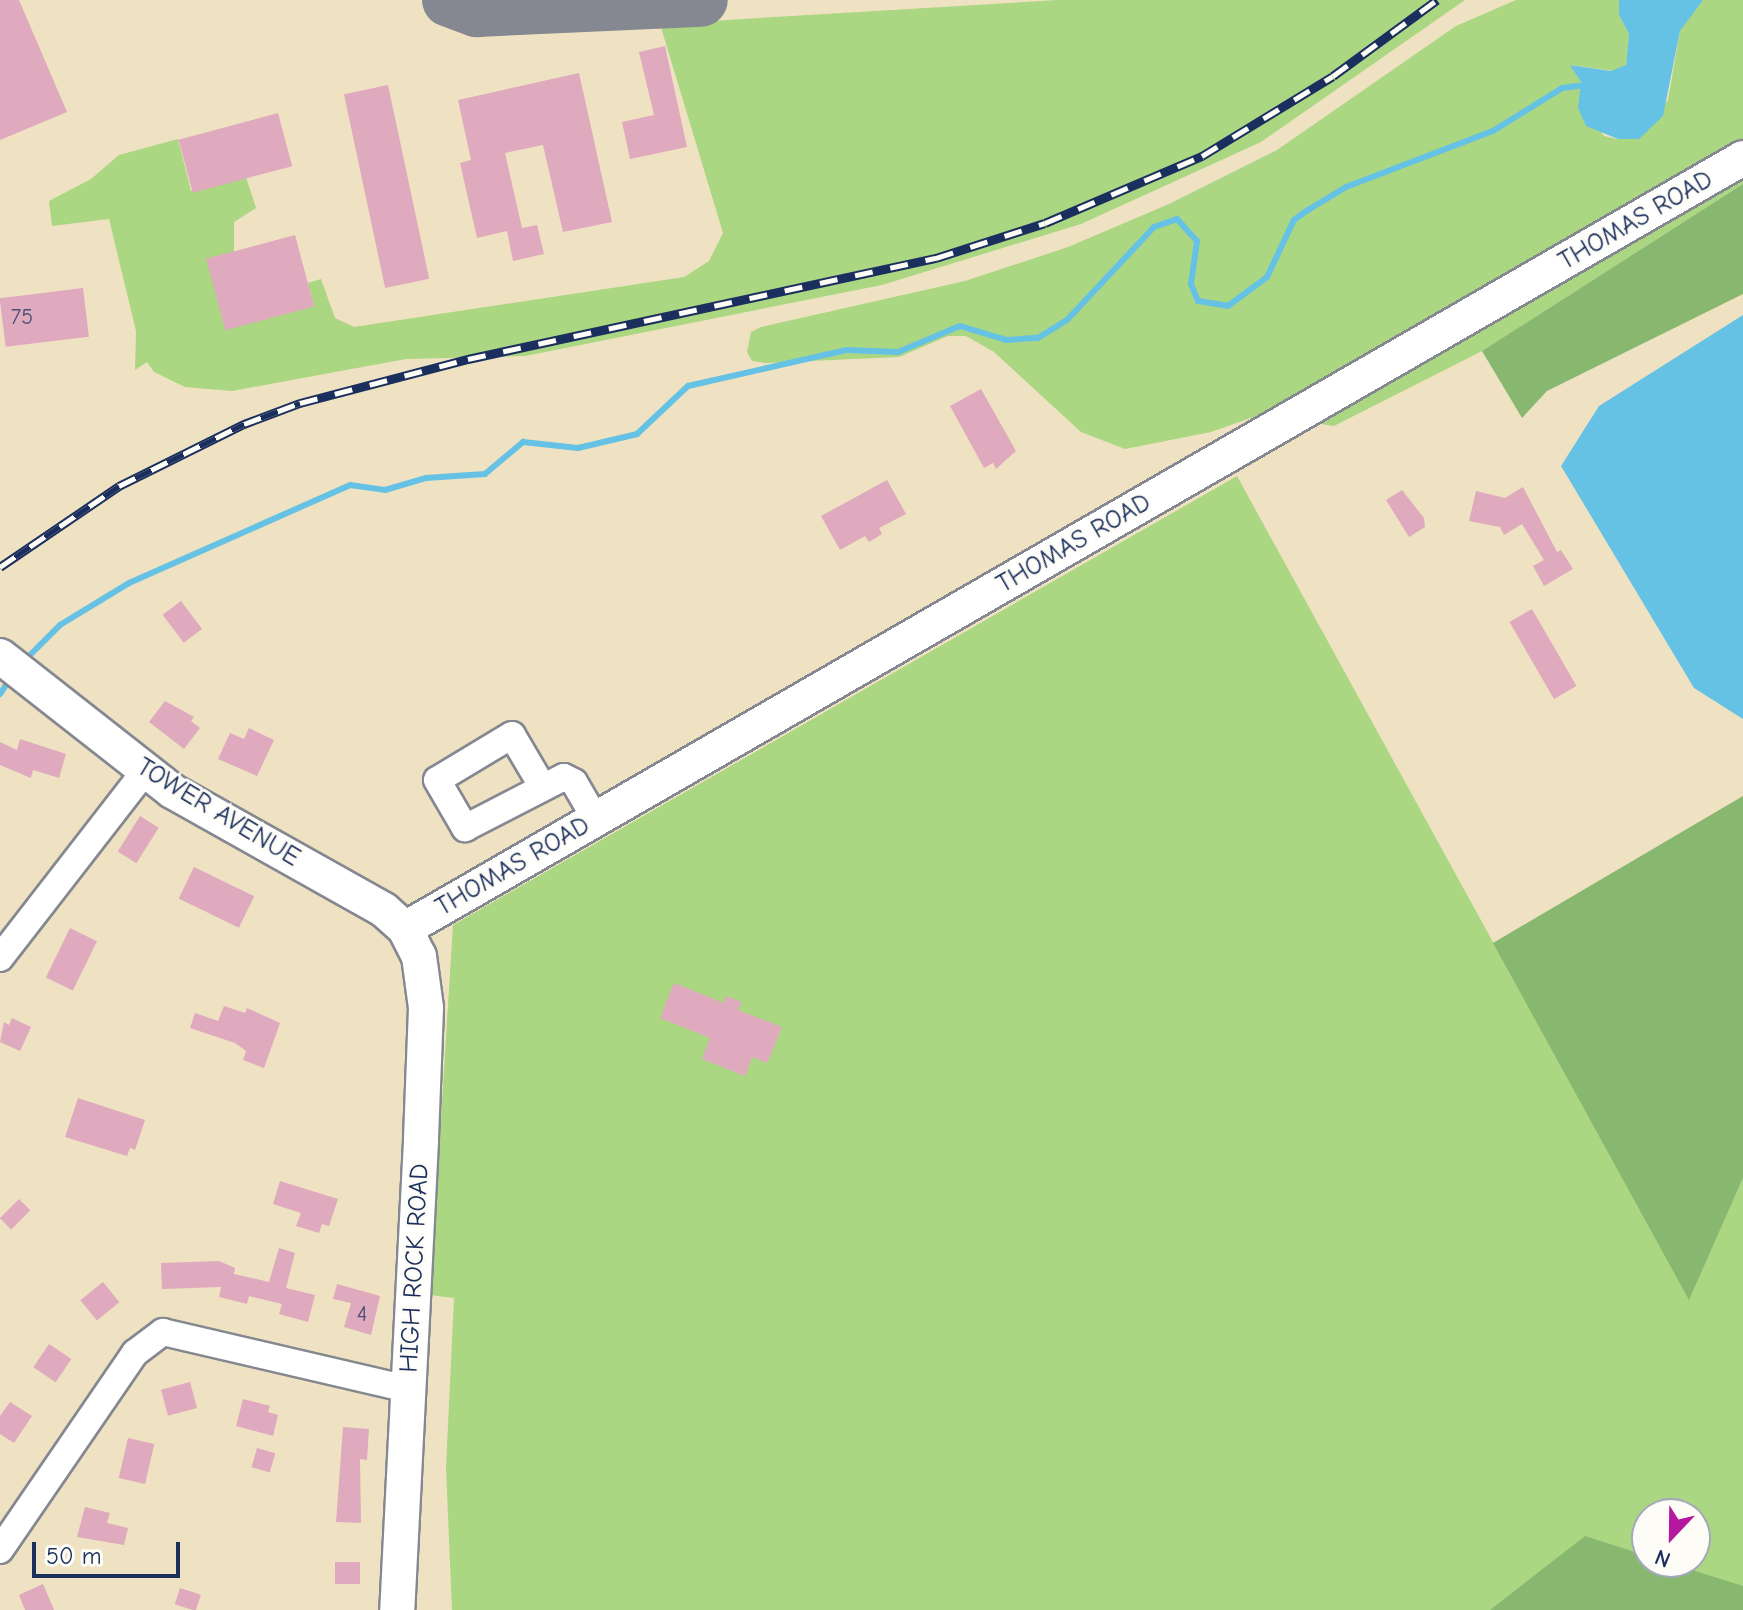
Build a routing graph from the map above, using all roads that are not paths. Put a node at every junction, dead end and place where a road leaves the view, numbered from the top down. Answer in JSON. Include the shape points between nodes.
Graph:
{"nodes":[{"id":1,"x":1743,"y":158,"type":"edge"},
{"id":2,"x":11,"y":665,"type":"edge"},
{"id":3,"x":145,"y":771,"type":"junction"},
{"id":4,"x":542,"y":786,"type":"dead end"},
{"id":5,"x":596,"y":820,"type":"junction"},
{"id":6,"x":405,"y":929,"type":"junction"},
{"id":7,"x":0,"y":958,"type":"edge"},
{"id":8,"x":408,"y":1389,"type":"junction"},
{"id":9,"x":0,"y":1550,"type":"edge"},
{"id":10,"x":397,"y":1610,"type":"edge"}],
"edges":[{"from":1,"to":5,"type":"main road","name":"THOMAS ROAD"},
{"from":2,"to":3,"type":"main road","name":"TOWER AVENUE"},
{"from":3,"to":6,"type":"main road","name":"TOWER AVENUE","via":[[364,897]]},
{"from":3,"to":7,"type":"street"},
{"from":4,"to":5,"type":"street","via":[[570,779]]},
{"from":5,"to":6,"type":"main road","name":"THOMAS ROAD"},
{"from":6,"to":8,"type":"main road","name":"HIGH ROCK ROAD","via":[[422,964],[426,1008]]},
{"from":8,"to":9,"type":"street","via":[[163,1332],[135,1353]]},
{"from":8,"to":10,"type":"main road","name":"HIGH ROCK ROAD"}]}
